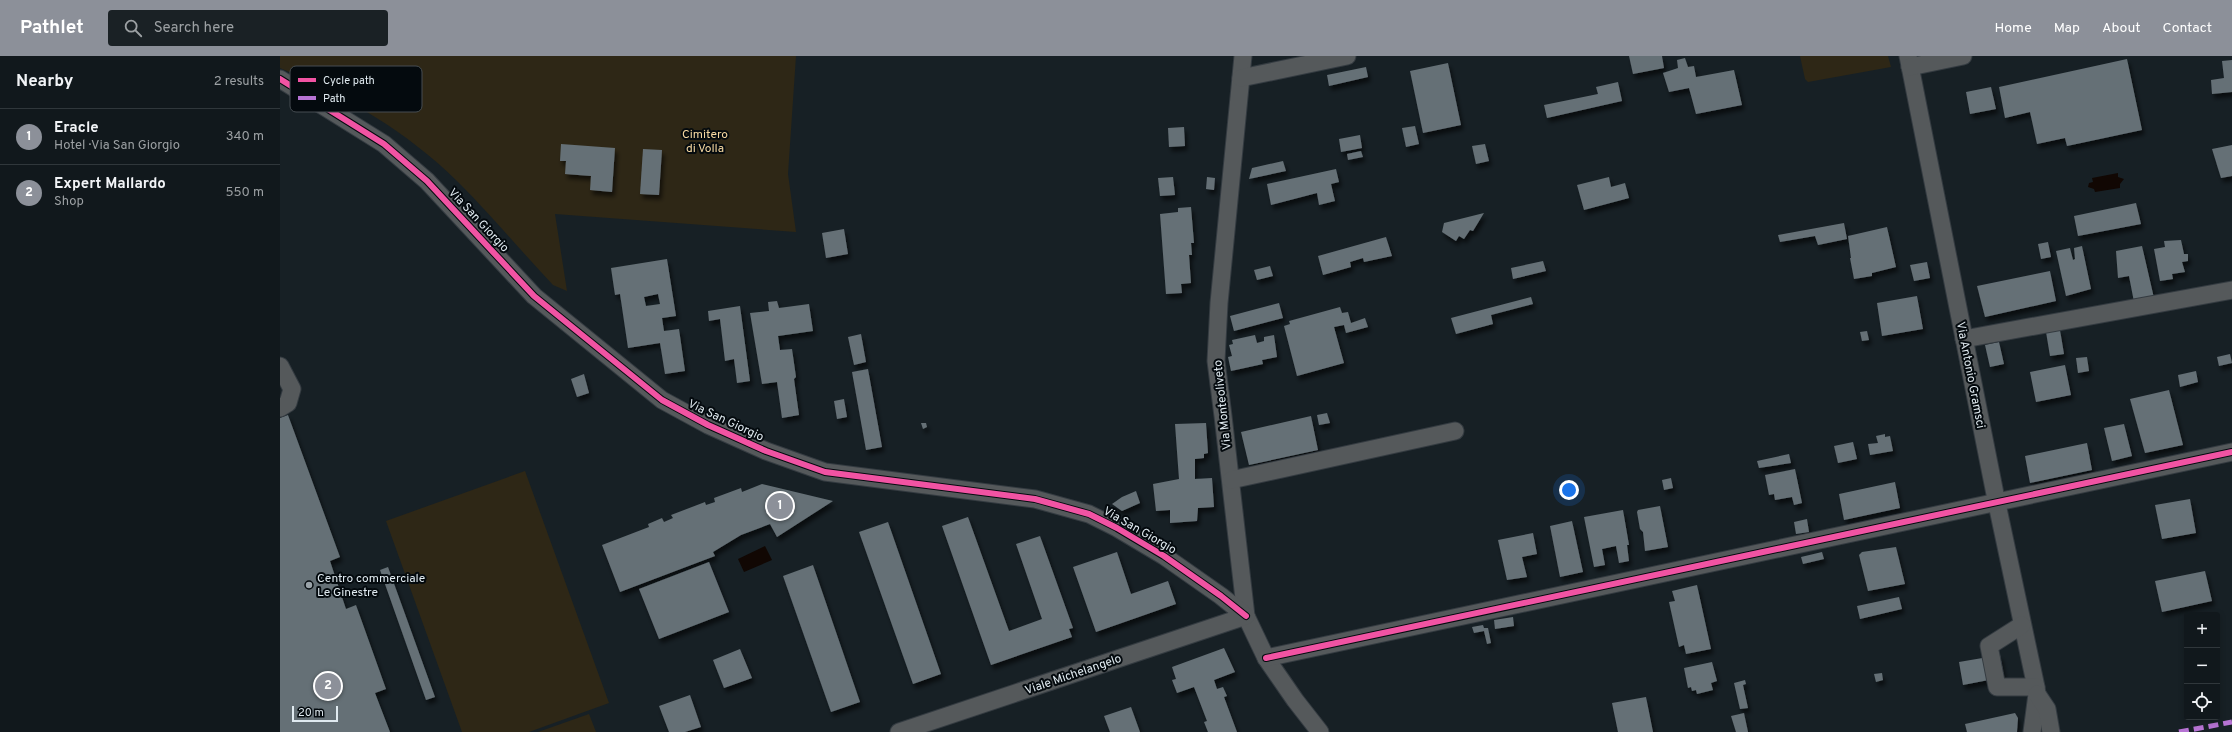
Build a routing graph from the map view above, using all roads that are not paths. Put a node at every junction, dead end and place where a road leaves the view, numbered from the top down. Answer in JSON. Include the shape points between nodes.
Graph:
{"nodes":[{"id":1,"x":1243,"y":56,"type":"edge"},
{"id":2,"x":1347,"y":56,"type":"edge"},
{"id":3,"x":1963,"y":56,"type":"edge"},
{"id":4,"x":1909,"y":62,"type":"edge"},
{"id":5,"x":1241,"y":78,"type":"junction"},
{"id":6,"x":280,"y":79,"type":"edge"},
{"id":7,"x":290,"y":85,"type":"edge"},
{"id":8,"x":331,"y":112,"type":"edge"},
{"id":9,"x":2232,"y":290,"type":"edge"},
{"id":10,"x":1964,"y":339,"type":"junction"},
{"id":11,"x":280,"y":366,"type":"edge"},
{"id":12,"x":280,"y":408,"type":"edge"},
{"id":13,"x":1455,"y":431,"type":"dead end"},
{"id":14,"x":2232,"y":452,"type":"edge"},
{"id":15,"x":1231,"y":480,"type":"junction"},
{"id":16,"x":1997,"y":504,"type":"junction"},
{"id":17,"x":1246,"y":616,"type":"junction"},
{"id":18,"x":2022,"y":625,"type":"junction"},
{"id":19,"x":1266,"y":658,"type":"junction"},
{"id":20,"x":2037,"y":690,"type":"junction"},
{"id":21,"x":899,"y":732,"type":"edge"},
{"id":22,"x":1320,"y":732,"type":"edge"},
{"id":23,"x":2032,"y":732,"type":"edge"},
{"id":24,"x":2051,"y":732,"type":"edge"}],
"edges":[{"from":1,"to":5,"type":"street","name":"Via Monteoliveto"},
{"from":2,"to":5,"type":"street"},
{"from":3,"to":4,"type":"street"},
{"from":4,"to":10,"type":"street","name":"Via Antonio Gramsci"},
{"from":5,"to":15,"type":"street","name":"Via Monteoliveto","via":[[1219,303],[1216,361]]},
{"from":6,"to":7,"type":"street","name":"Via San Giorgio"},
{"from":8,"to":17,"type":"street","name":"Via San Giorgio","via":[[389,149],[427,181],[534,296],[662,400],[708,426],[766,451],[825,472],[1035,499],[1089,514],[1164,556]]},
{"from":9,"to":10,"type":"street"},
{"from":10,"to":16,"type":"street","name":"Via Antonio Gramsci"},
{"from":11,"to":12,"type":"street","via":[[292,389],[288,403]]},
{"from":13,"to":15,"type":"street"},
{"from":14,"to":16,"type":"street"},
{"from":15,"to":17,"type":"street","name":"Via Monteoliveto"},
{"from":16,"to":18,"type":"street","name":"Via Antonio Gramsci"},
{"from":16,"to":19,"type":"street"},
{"from":17,"to":19,"type":"street","name":"Via Monteoliveto"},
{"from":17,"to":21,"type":"street","name":"Viale Michelangelo"},
{"from":18,"to":20,"type":"street","name":"Via Antonio Gramsci"},
{"from":18,"to":20,"type":"street","via":[[1989,646],[1997,687]]},
{"from":19,"to":22,"type":"street","name":"Via Monteoliveto"},
{"from":20,"to":23,"type":"street","name":"Via Antonio Gramsci"},
{"from":20,"to":24,"type":"street","name":"Via Antonio Gramsci","via":[[2047,709]]}]}
